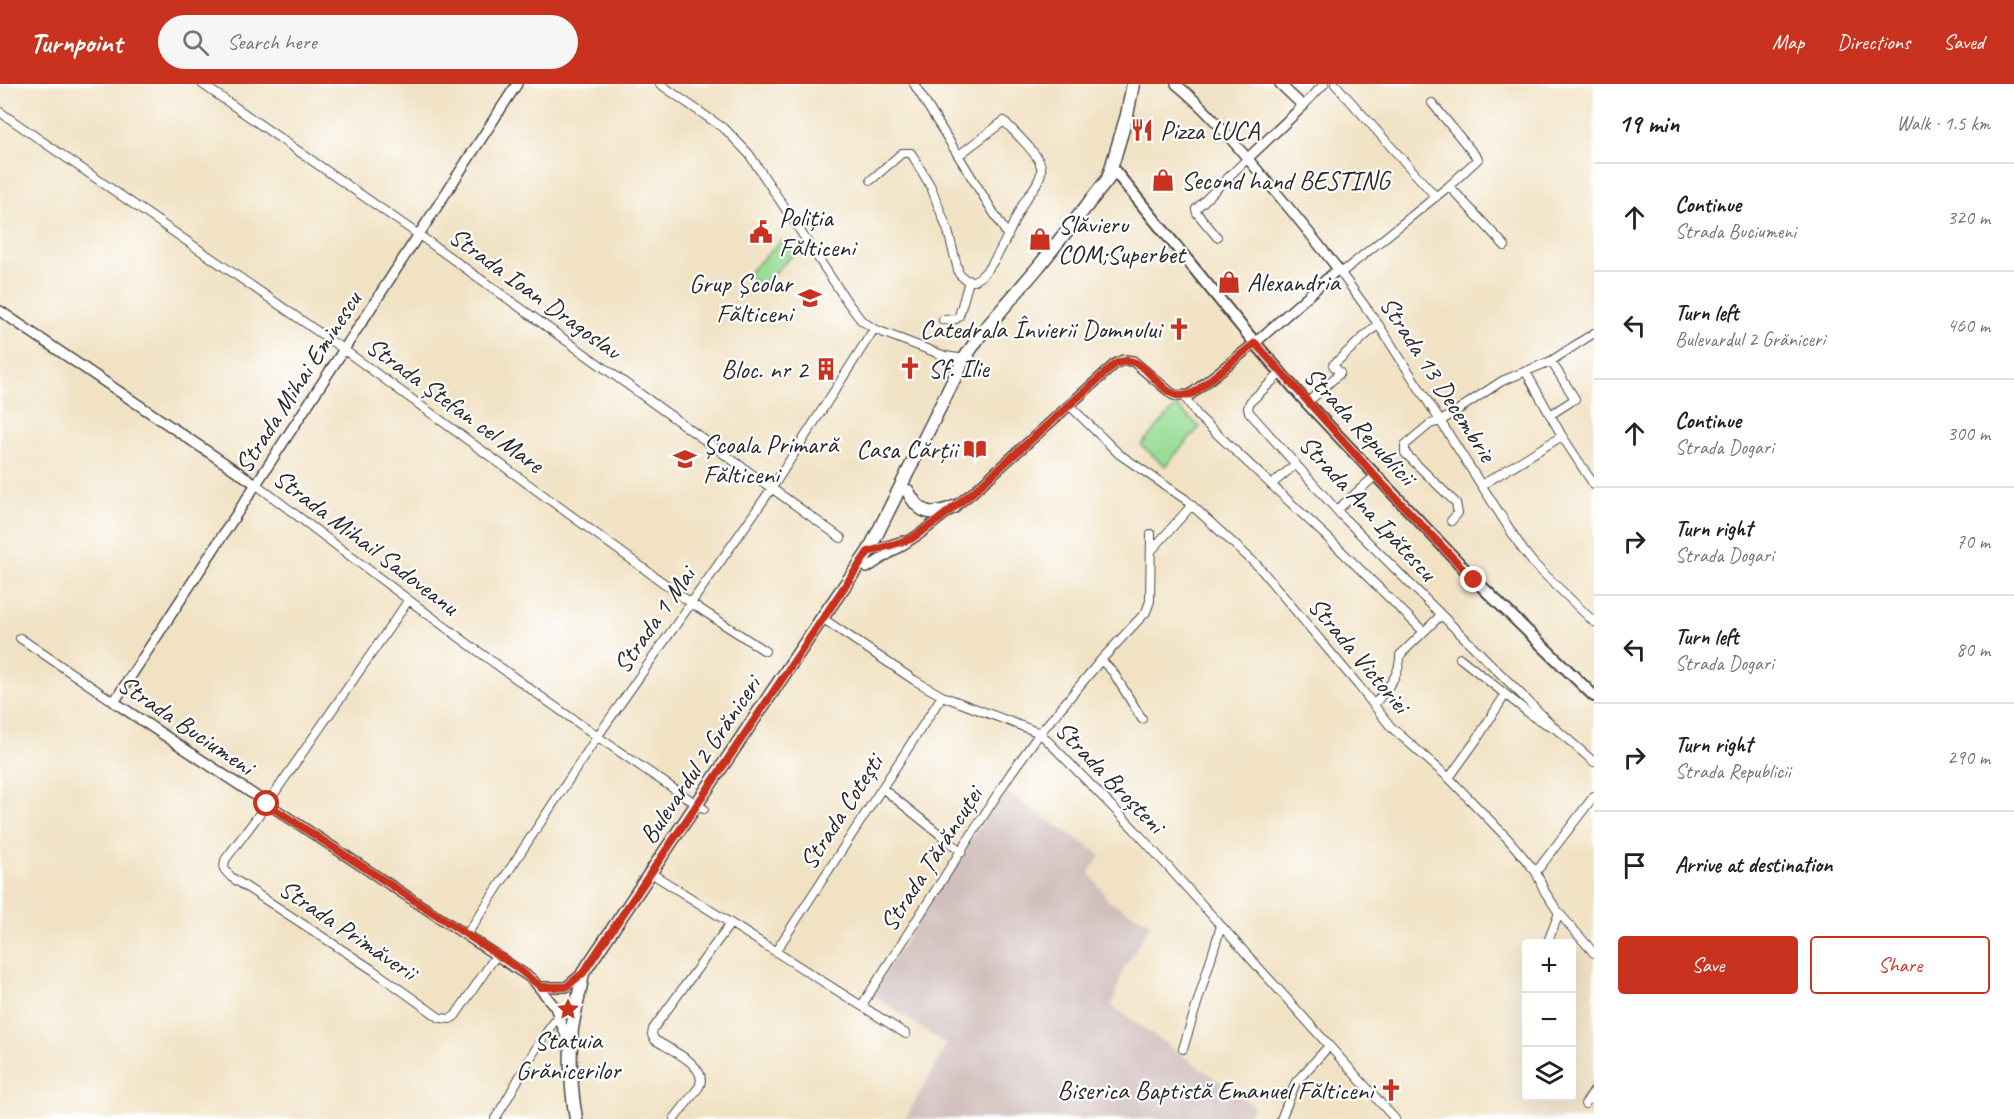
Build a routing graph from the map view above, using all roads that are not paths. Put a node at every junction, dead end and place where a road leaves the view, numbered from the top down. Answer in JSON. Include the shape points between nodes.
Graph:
{"nodes":[{"id":1,"x":202,"y":84,"type":"edge"},
{"id":2,"x":517,"y":84,"type":"edge"},
{"id":3,"x":660,"y":84,"type":"edge"},
{"id":4,"x":681,"y":84,"type":"edge"},
{"id":5,"x":914,"y":84,"type":"edge"},
{"id":6,"x":1133,"y":84,"type":"edge"},
{"id":7,"x":1140,"y":84,"type":"edge"},
{"id":8,"x":1176,"y":84,"type":"edge"},
{"id":9,"x":1280,"y":84,"type":"edge"},
{"id":10,"x":1324,"y":84,"type":"edge"},
{"id":11,"x":1335,"y":84,"type":"edge"},
{"id":12,"x":674,"y":92,"type":"junction"},
{"id":13,"x":1432,"y":103,"type":"dead end"},
{"id":14,"x":1303,"y":106,"type":"junction"},
{"id":15,"x":0,"y":112,"type":"edge"},
{"id":16,"x":959,"y":155,"type":"junction"},
{"id":17,"x":1248,"y":158,"type":"junction"},
{"id":18,"x":1115,"y":172,"type":"junction"},
{"id":19,"x":871,"y":180,"type":"dead end"},
{"id":20,"x":1449,"y":186,"type":"junction"},
{"id":21,"x":1436,"y":196,"type":"junction"},
{"id":22,"x":419,"y":235,"type":"junction"},
{"id":23,"x":1008,"y":236,"type":"junction"},
{"id":24,"x":1217,"y":237,"type":"dead end"},
{"id":25,"x":1505,"y":246,"type":"dead end"},
{"id":26,"x":1340,"y":271,"type":"junction"},
{"id":27,"x":969,"y":281,"type":"junction"},
{"id":28,"x":0,"y":311,"type":"edge"},
{"id":29,"x":944,"y":320,"type":"dead end"},
{"id":30,"x":1378,"y":324,"type":"junction"},
{"id":31,"x":874,"y":329,"type":"junction"},
{"id":32,"x":1594,"y":333,"type":"edge"},
{"id":33,"x":1255,"y":343,"type":"junction"},
{"id":34,"x":343,"y":349,"type":"junction"},
{"id":35,"x":968,"y":359,"type":"junction"},
{"id":36,"x":1551,"y":361,"type":"junction"},
{"id":37,"x":1527,"y":372,"type":"junction"},
{"id":38,"x":1281,"y":373,"type":"junction"},
{"id":39,"x":1184,"y":396,"type":"junction"},
{"id":40,"x":1307,"y":403,"type":"junction"},
{"id":41,"x":1069,"y":405,"type":"junction"},
{"id":42,"x":1550,"y":415,"type":"junction"},
{"id":43,"x":1441,"y":421,"type":"junction"},
{"id":44,"x":1562,"y":436,"type":"junction"},
{"id":45,"x":1296,"y":464,"type":"junction"},
{"id":46,"x":1375,"y":476,"type":"junction"},
{"id":47,"x":1271,"y":485,"type":"junction"},
{"id":48,"x":1482,"y":485,"type":"junction"},
{"id":49,"x":1594,"y":485,"type":"edge"},
{"id":50,"x":257,"y":486,"type":"junction"},
{"id":51,"x":772,"y":488,"type":"junction"},
{"id":52,"x":908,"y":491,"type":"junction"},
{"id":53,"x":1192,"y":505,"type":"junction"},
{"id":54,"x":954,"y":507,"type":"junction"},
{"id":55,"x":1337,"y":510,"type":"junction"},
{"id":56,"x":1451,"y":521,"type":"dead end"},
{"id":57,"x":1150,"y":534,"type":"dead end"},
{"id":58,"x":842,"y":538,"type":"dead end"},
{"id":59,"x":911,"y":539,"type":"junction"},
{"id":60,"x":1152,"y":550,"type":"junction"},
{"id":61,"x":869,"y":557,"type":"junction"},
{"id":62,"x":408,"y":602,"type":"junction"},
{"id":63,"x":691,"y":603,"type":"junction"},
{"id":64,"x":1441,"y":615,"type":"junction"},
{"id":65,"x":825,"y":620,"type":"junction"},
{"id":66,"x":1594,"y":622,"type":"edge"},
{"id":67,"x":1423,"y":631,"type":"junction"},
{"id":68,"x":20,"y":638,"type":"dead end"},
{"id":69,"x":765,"y":651,"type":"dead end"},
{"id":70,"x":1460,"y":658,"type":"dead end"},
{"id":71,"x":1101,"y":660,"type":"junction"},
{"id":72,"x":1505,"y":695,"type":"junction"},
{"id":73,"x":942,"y":696,"type":"junction"},
{"id":74,"x":1594,"y":696,"type":"edge"},
{"id":75,"x":114,"y":702,"type":"junction"},
{"id":76,"x":1374,"y":705,"type":"junction"},
{"id":77,"x":1142,"y":719,"type":"dead end"},
{"id":78,"x":1556,"y":729,"type":"junction"},
{"id":79,"x":1038,"y":735,"type":"junction"},
{"id":80,"x":597,"y":737,"type":"junction"},
{"id":81,"x":1594,"y":762,"type":"edge"},
{"id":82,"x":1449,"y":778,"type":"junction"},
{"id":83,"x":882,"y":788,"type":"junction"},
{"id":84,"x":1594,"y":796,"type":"edge"},
{"id":85,"x":267,"y":804,"type":"junction"},
{"id":86,"x":701,"y":807,"type":"junction"},
{"id":87,"x":962,"y":852,"type":"junction"},
{"id":88,"x":1536,"y":872,"type":"junction"},
{"id":89,"x":654,"y":875,"type":"junction"},
{"id":90,"x":1559,"y":914,"type":"junction"},
{"id":91,"x":730,"y":924,"type":"junction"},
{"id":92,"x":1221,"y":926,"type":"junction"},
{"id":93,"x":467,"y":934,"type":"junction"},
{"id":94,"x":1549,"y":939,"type":"edge"},
{"id":95,"x":776,"y":951,"type":"junction"},
{"id":96,"x":1594,"y":953,"type":"edge"},
{"id":97,"x":497,"y":954,"type":"junction"},
{"id":98,"x":583,"y":979,"type":"junction"},
{"id":99,"x":541,"y":987,"type":"junction"},
{"id":100,"x":862,"y":1005,"type":"junction"},
{"id":101,"x":559,"y":1017,"type":"junction"},
{"id":102,"x":906,"y":1034,"type":"dead end"},
{"id":103,"x":1329,"y":1046,"type":"junction"},
{"id":104,"x":571,"y":1049,"type":"junction"},
{"id":105,"x":1183,"y":1049,"type":"dead end"},
{"id":106,"x":1594,"y":1091,"type":"edge"},
{"id":107,"x":1585,"y":1104,"type":"dead end"},
{"id":108,"x":495,"y":1119,"type":"edge"},
{"id":109,"x":576,"y":1119,"type":"edge"},
{"id":110,"x":674,"y":1119,"type":"edge"},
{"id":111,"x":1281,"y":1119,"type":"edge"},
{"id":112,"x":1395,"y":1119,"type":"edge"}],
"edges":[{"from":1,"to":22,"type":"street","name":"Strada Ioan Dragoslav"},
{"from":2,"to":22,"type":"street","name":"Strada Mihai Eminescu"},
{"from":3,"to":12,"type":"street"},
{"from":4,"to":12,"type":"street"},
{"from":5,"to":16,"type":"street"},
{"from":6,"to":18,"type":"main road"},
{"from":7,"to":18,"type":"main road","via":[[1133,120]]},
{"from":8,"to":17,"type":"street","name":"Strada 13 Decembrie","via":[[1204,108]]},
{"from":9,"to":14,"type":"street"},
{"from":10,"to":14,"type":"street"},
{"from":11,"to":21,"type":"street"},
{"from":12,"to":31,"type":"street","via":[[726,130],[749,154],[848,303]]},
{"from":13,"to":20,"type":"street","via":[[1478,159]]},
{"from":14,"to":17,"type":"street"},
{"from":15,"to":34,"type":"street","name":"Strada Ștefan cel Mare"},
{"from":16,"to":23,"type":"street"},
{"from":16,"to":23,"type":"street","via":[[1004,121],[1038,158],[1042,170],[1039,179]]},
{"from":17,"to":24,"type":"street","via":[[1196,208]]},
{"from":17,"to":26,"type":"street","name":"Strada 13 Decembrie"},
{"from":18,"to":33,"type":"main road","name":"Strada Republicii"},
{"from":18,"to":35,"type":"main road","via":[[1106,196]]},
{"from":19,"to":27,"type":"street","via":[[902,153],[911,153],[931,187],[959,274]]},
{"from":20,"to":21,"type":"street"},
{"from":20,"to":25,"type":"street"},
{"from":21,"to":26,"type":"street"},
{"from":22,"to":34,"type":"street","name":"Strada Mihai Eminescu"},
{"from":22,"to":51,"type":"street","name":"Strada Ioan Dragoslav"},
{"from":23,"to":27,"type":"street","via":[[979,279]]},
{"from":26,"to":30,"type":"street","name":"Strada 13 Decembrie"},
{"from":26,"to":33,"type":"street"},
{"from":27,"to":29,"type":"street","via":[[959,316]]},
{"from":28,"to":50,"type":"street","name":"Strada Mihail Sadoveanu"},
{"from":30,"to":40,"type":"street","via":[[1333,365],[1341,373]]},
{"from":30,"to":43,"type":"street","name":"Strada 13 Decembrie"},
{"from":31,"to":35,"type":"street","via":[[945,356]]},
{"from":31,"to":51,"type":"street","name":"Strada 1 Mai"},
{"from":32,"to":36,"type":"street"},
{"from":33,"to":38,"type":"main road","name":"Strada Republicii"},
{"from":33,"to":39,"type":"street","via":[[1195,392]]},
{"from":34,"to":50,"type":"street","name":"Strada Mihai Eminescu"},
{"from":34,"to":63,"type":"street","name":"Strada Ștefan cel Mare"},
{"from":35,"to":52,"type":"main road"},
{"from":35,"to":61,"type":"main road"},
{"from":36,"to":37,"type":"street"},
{"from":36,"to":42,"type":"street","via":[[1575,399]]},
{"from":37,"to":42,"type":"street"},
{"from":37,"to":43,"type":"street","via":[[1502,381]]},
{"from":38,"to":40,"type":"main road","name":"Strada Republicii"},
{"from":38,"to":45,"type":"street","name":"Strada Ana Ipătescu","via":[[1248,408]]},
{"from":39,"to":41,"type":"street","via":[[1172,394],[1133,361],[1123,360]]},
{"from":39,"to":47,"type":"street","via":[[1193,410]]},
{"from":40,"to":46,"type":"main road","name":"Strada Republicii"},
{"from":41,"to":53,"type":"street","name":"Strada Victoriei","via":[[1119,454]]},
{"from":41,"to":54,"type":"street"},
{"from":42,"to":44,"type":"street"},
{"from":43,"to":48,"type":"street","name":"Strada 13 Decembrie"},
{"from":43,"to":56,"type":"street","via":[[1430,424],[1404,448],[1456,503],[1458,513]]},
{"from":44,"to":48,"type":"street"},
{"from":44,"to":49,"type":"street"},
{"from":45,"to":47,"type":"street"},
{"from":45,"to":55,"type":"street","name":"Strada Ana Ipătescu"},
{"from":46,"to":55,"type":"street"},
{"from":46,"to":74,"type":"main road","name":"Strada Republicii","via":[[1508,614]]},
{"from":47,"to":67,"type":"street"},
{"from":48,"to":66,"type":"street","name":"Strada 13 Decembrie","via":[[1534,564]]},
{"from":50,"to":62,"type":"street","name":"Strada Mihail Sadoveanu"},
{"from":50,"to":75,"type":"street","name":"Strada Mihai Eminescu"},
{"from":51,"to":58,"type":"street","name":"Strada Ioan Dragoslav"},
{"from":51,"to":63,"type":"street","name":"Strada 1 Mai"},
{"from":52,"to":54,"type":"main road","via":[[923,511],[936,513]]},
{"from":52,"to":61,"type":"main road"},
{"from":53,"to":60,"type":"street"},
{"from":53,"to":76,"type":"street","name":"Strada Victoriei","via":[[1258,566]]},
{"from":54,"to":59,"type":"street"},
{"from":55,"to":64,"type":"street","name":"Strada Ana Ipătescu"},
{"from":57,"to":60,"type":"street","name":"Strada Țărăncuței"},
{"from":59,"to":61,"type":"street"},
{"from":59,"to":61,"type":"street"},
{"from":60,"to":71,"type":"street","name":"Strada Țărăncuței","via":[[1146,612]]},
{"from":61,"to":65,"type":"main road","name":"Bulevardul 2 Grăniceri"},
{"from":62,"to":80,"type":"street","name":"Strada Mihail Sadoveanu"},
{"from":62,"to":85,"type":"street"},
{"from":63,"to":69,"type":"street","name":"Strada Ștefan cel Mare"},
{"from":63,"to":80,"type":"street","name":"Strada 1 Mai"},
{"from":64,"to":67,"type":"street"},
{"from":64,"to":78,"type":"street","name":"Strada Ana Ipătescu"},
{"from":65,"to":73,"type":"street","name":"Strada Broșteni"},
{"from":65,"to":86,"type":"main road","name":"Bulevardul 2 Grăniceri"},
{"from":67,"to":76,"type":"street","via":[[1400,655],[1398,673]]},
{"from":68,"to":75,"type":"street","name":"Strada Buciumeni"},
{"from":70,"to":72,"type":"street","name":"Strada Ana Ipătescu"},
{"from":71,"to":77,"type":"street","via":[[1113,672]]},
{"from":71,"to":79,"type":"street","name":"Strada Țărăncuței"},
{"from":72,"to":78,"type":"street","name":"Strada Ana Ipătescu"},
{"from":72,"to":82,"type":"street"},
{"from":73,"to":79,"type":"street","name":"Strada Broșteni"},
{"from":73,"to":83,"type":"street","name":"Strada Cotești"},
{"from":75,"to":85,"type":"street","name":"Strada Buciumeni"},
{"from":76,"to":82,"type":"street","name":"Strada Victoriei","via":[[1404,739]]},
{"from":78,"to":81,"type":"street","name":"Strada Ana Ipătescu"},
{"from":79,"to":87,"type":"street","name":"Strada Țărăncuței"},
{"from":79,"to":92,"type":"street","name":"Strada Broșteni","via":[[1134,829]]},
{"from":80,"to":86,"type":"street","name":"Strada Mihail Sadoveanu"},
{"from":80,"to":93,"type":"street","name":"Strada 1 Mai"},
{"from":82,"to":88,"type":"street","name":"Strada Victoriei"},
{"from":83,"to":87,"type":"street"},
{"from":83,"to":95,"type":"street","name":"Strada Cotești"},
{"from":84,"to":88,"type":"street"},
{"from":85,"to":93,"type":"street","name":"Strada Buciumeni"},
{"from":85,"to":97,"type":"street","name":"Strada Primăverii","via":[[225,860],[226,874],[373,970],[435,1016],[445,1020],[455,1016]]},
{"from":86,"to":89,"type":"main road","name":"Bulevardul 2 Grăniceri"},
{"from":87,"to":100,"type":"street","name":"Strada Țărăncuței"},
{"from":88,"to":90,"type":"street","name":"Strada Victoriei"},
{"from":89,"to":91,"type":"street"},
{"from":89,"to":98,"type":"main road","name":"Bulevardul 2 Grăniceri","via":[[591,977]]},
{"from":90,"to":94,"type":"street"},
{"from":90,"to":96,"type":"street","name":"Strada Victoriei"},
{"from":91,"to":95,"type":"street"},
{"from":91,"to":110,"type":"street","via":[[651,1035],[695,1065],[701,1074],[699,1087]]},
{"from":92,"to":103,"type":"street","name":"Strada Broșteni"},
{"from":92,"to":105,"type":"street"},
{"from":93,"to":97,"type":"street","name":"Strada Buciumeni"},
{"from":95,"to":100,"type":"street"},
{"from":97,"to":99,"type":"street","name":"Strada Buciumeni"},
{"from":98,"to":99,"type":"street","via":[[566,987]]},
{"from":98,"to":104,"type":"main road","name":"Bulevardul 2 Grăniceri"},
{"from":99,"to":101,"type":"street","name":"Strada Buciumeni"},
{"from":100,"to":102,"type":"street"},
{"from":101,"to":104,"type":"street","name":"Strada Buciumeni"},
{"from":101,"to":108,"type":"street"},
{"from":103,"to":111,"type":"street","via":[[1296,1082]]},
{"from":103,"to":112,"type":"street","name":"Strada Broșteni"},
{"from":104,"to":109,"type":"main road","name":"Bulevardul 2 Grăniceri"},
{"from":106,"to":107,"type":"street"}]}
